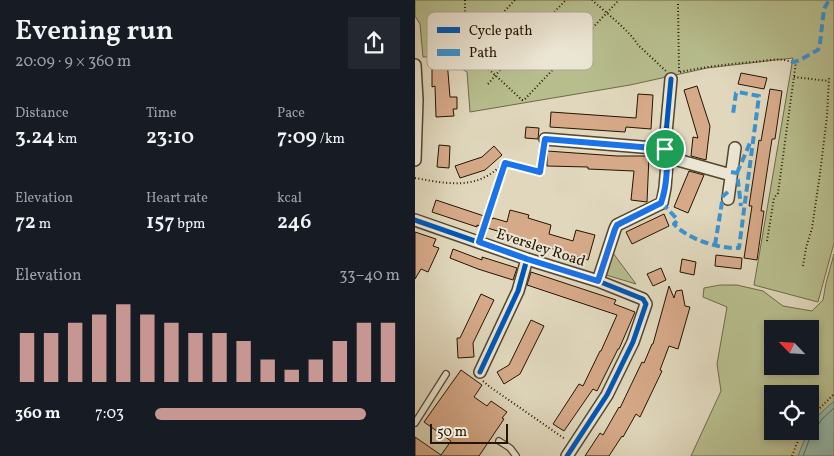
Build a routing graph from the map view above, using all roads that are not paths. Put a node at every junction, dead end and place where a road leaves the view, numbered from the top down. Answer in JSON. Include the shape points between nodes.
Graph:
{"nodes":[{"id":1,"x":415,"y":66,"type":"edge"},
{"id":2,"x":673,"y":75,"type":"road end"},
{"id":3,"x":545,"y":139,"type":"road end"},
{"id":4,"x":735,"y":148,"type":"dead end"},
{"id":5,"x":666,"y":153,"type":"junction"},
{"id":6,"x":415,"y":160,"type":"edge"},
{"id":7,"x":731,"y":175,"type":"junction"},
{"id":8,"x":728,"y":199,"type":"dead end"},
{"id":9,"x":415,"y":220,"type":"edge"},
{"id":10,"x":527,"y":259,"type":"junction"},
{"id":11,"x":598,"y":281,"type":"junction"},
{"id":12,"x":480,"y":372,"type":"road end"},
{"id":13,"x":446,"y":374,"type":"dead end"},
{"id":14,"x":415,"y":423,"type":"edge"},
{"id":15,"x":499,"y":441,"type":"dead end"},
{"id":16,"x":516,"y":456,"type":"edge"},
{"id":17,"x":567,"y":456,"type":"edge"}],
"edges":[{"from":1,"to":6,"type":"street"},
{"from":2,"to":5,"type":"street"},
{"from":3,"to":5,"type":"street"},
{"from":4,"to":7,"type":"street"},
{"from":5,"to":7,"type":"street"},
{"from":5,"to":11,"type":"street","via":[[661,203],[617,225]]},
{"from":7,"to":8,"type":"street"},
{"from":9,"to":10,"type":"street","name":"Eversley Road"},
{"from":10,"to":11,"type":"street","name":"Eversley Road"},
{"from":10,"to":12,"type":"street","via":[[518,290]]},
{"from":11,"to":17,"type":"street","name":"Eversley Road","via":[[643,299],[646,304],[633,342],[607,395]]},
{"from":13,"to":14,"type":"lane"},
{"from":15,"to":16,"type":"lane"}]}
